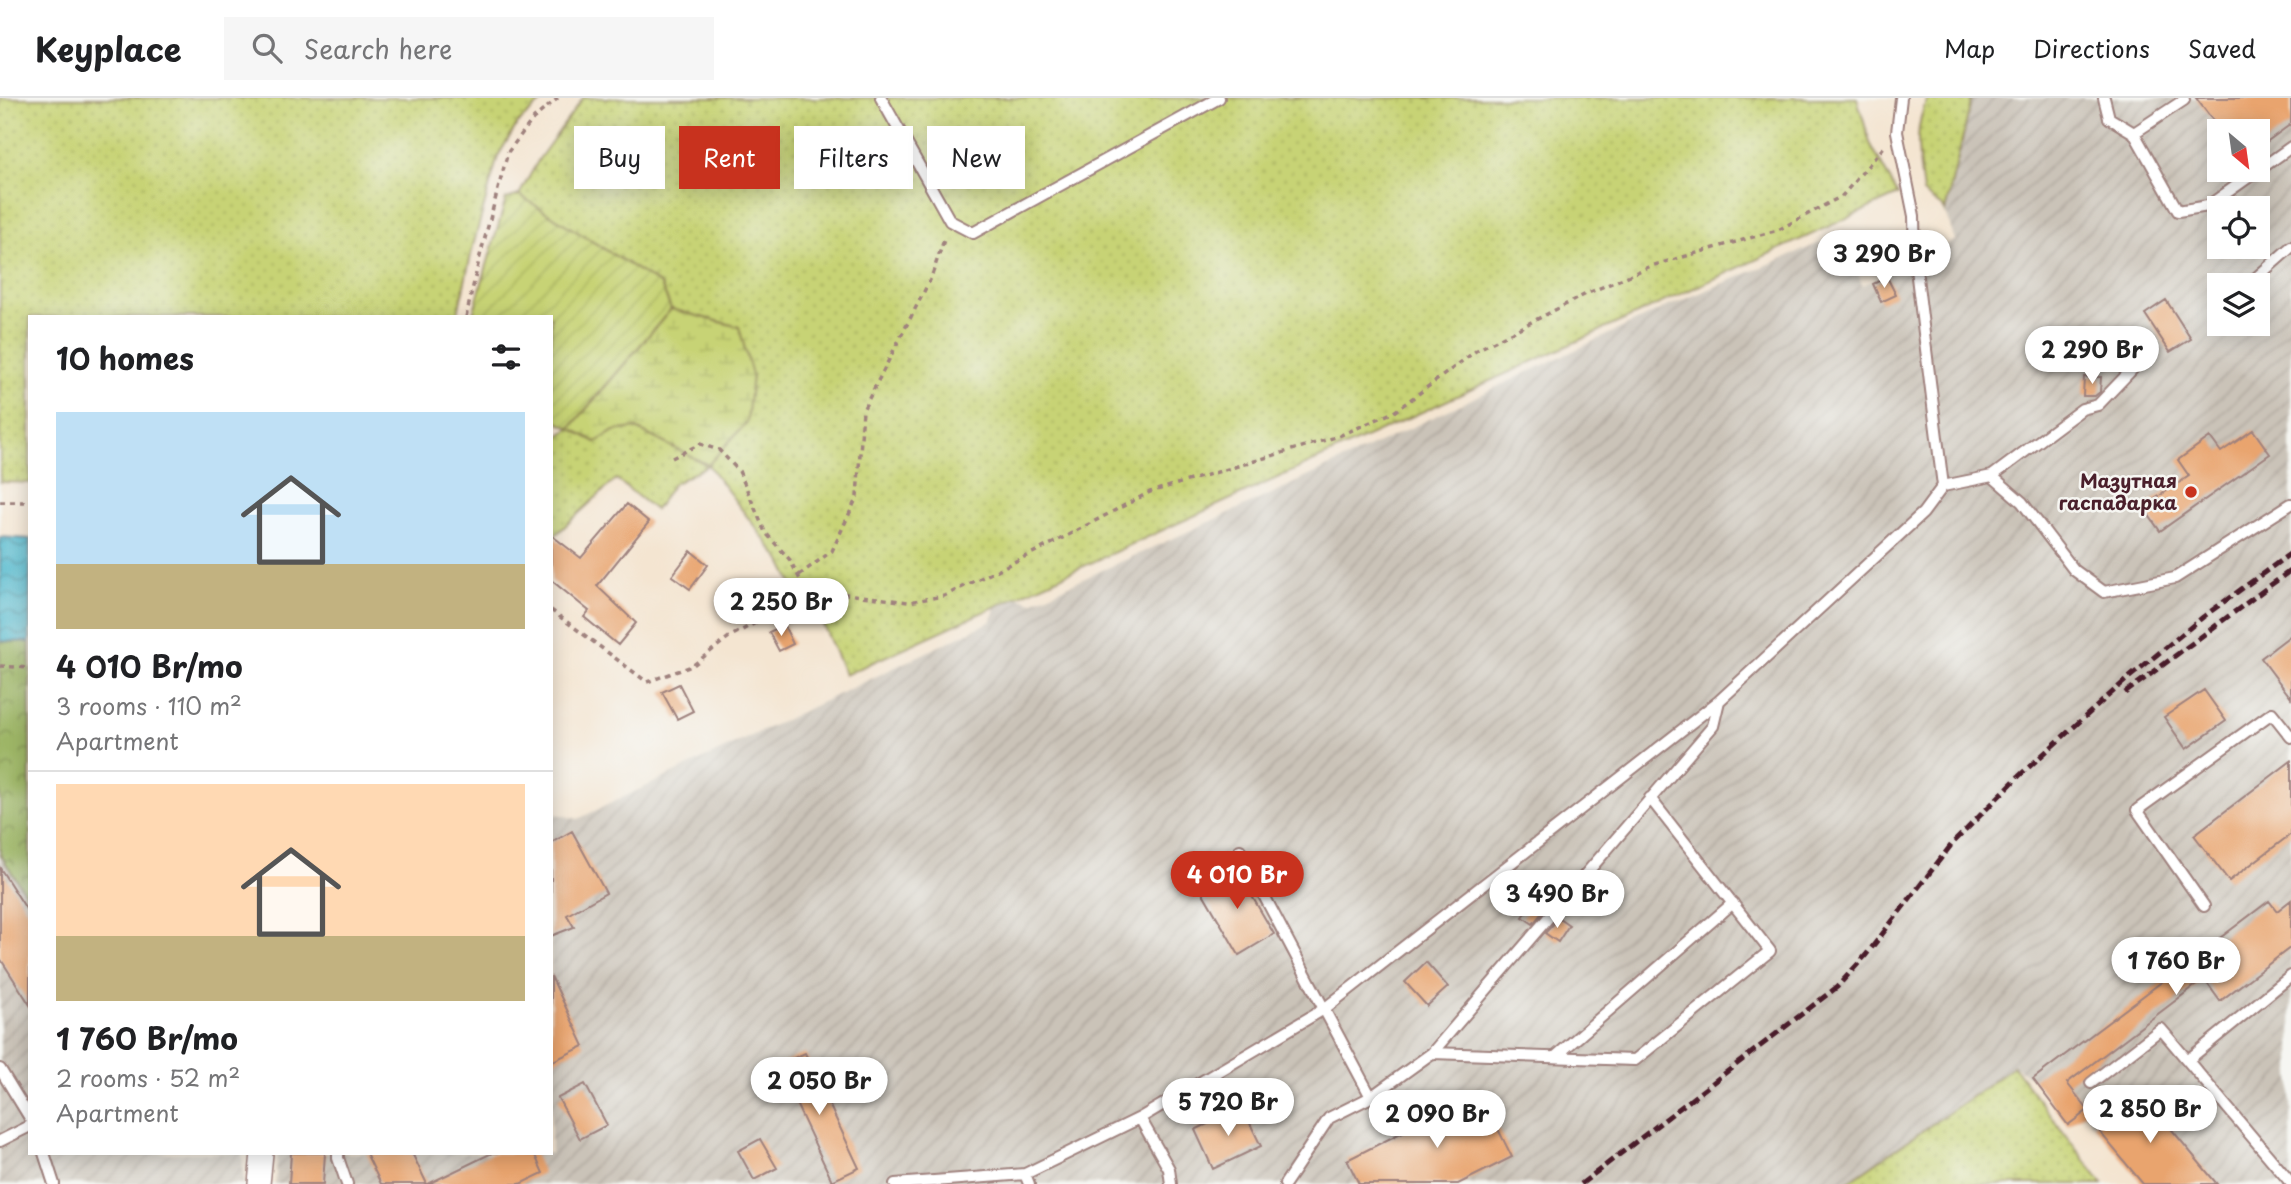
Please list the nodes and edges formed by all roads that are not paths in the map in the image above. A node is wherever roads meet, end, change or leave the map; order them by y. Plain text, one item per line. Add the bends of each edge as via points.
1 (881, 98) edge
2 (1219, 98) edge
3 (1901, 98) edge
4 (2104, 98) edge
5 (2184, 100) dead end
6 (2134, 133) junction
7 (2291, 147) edge
8 (2291, 247) edge
9 (2262, 273) edge
10 (2143, 358) dead end
11 (1992, 476) junction
12 (1943, 486) junction
13 (2291, 503) edge
14 (1719, 701) junction
15 (2291, 737) edge
16 (1650, 798) junction
17 (1240, 850) dead end
18 (1733, 903) junction
19 (2204, 906) dead end
20 (2291, 976) edge
21 (1324, 1009) junction
22 (1432, 1053) junction
23 (1555, 1057) junction
24 (2188, 1060) junction
25 (0, 1069) edge
26 (2091, 1083) dead end
27 (1371, 1097) junction
28 (28, 1115) edge
29 (1140, 1118) junction
30 (28, 1127) edge
31 (0, 1141) edge
32 (45, 1155) edge
33 (262, 1155) edge
34 (338, 1155) edge
35 (1027, 1179) edge
36 (2291, 1183) edge
37 (54, 1184) edge
38 (259, 1184) edge
39 (346, 1184) edge
40 (895, 1184) edge
41 (1171, 1184) edge
42 (1285, 1184) edge

1 - 2 lane via 950,221 973,233
3 - 12 lane via 1897,132 1914,216 1915,261
4 - 6 lane via 2109,118
5 - 6 lane
6 - 7 lane via 2178,211 2208,206
8 - 9 lane
10 - 11 lane via 2098,405 2082,409
11 - 12 lane
11 - 13 lane via 2022,502 2074,570 2104,592 2175,578
12 - 14 lane via 1923,513
14 - 16 lane via 1713,726
14 - 21 lane
15 - 19 lane via 2272,713 2137,810
16 - 18 lane
16 - 22 lane
17 - 21 lane
18 - 23 lane
18 - 23 lane via 1770,951 1635,1060
20 - 24 lane
21 - 27 lane
21 - 29 lane
22 - 23 lane
22 - 27 lane
24 - 26 lane via 2161,1029
24 - 36 lane
25 - 28 lane
27 - 42 lane via 1329,1118
29 - 35 lane
29 - 41 lane via 1170,1169
30 - 31 lane
32 - 37 lane
33 - 38 street
34 - 39 lane
35 - 40 lane

